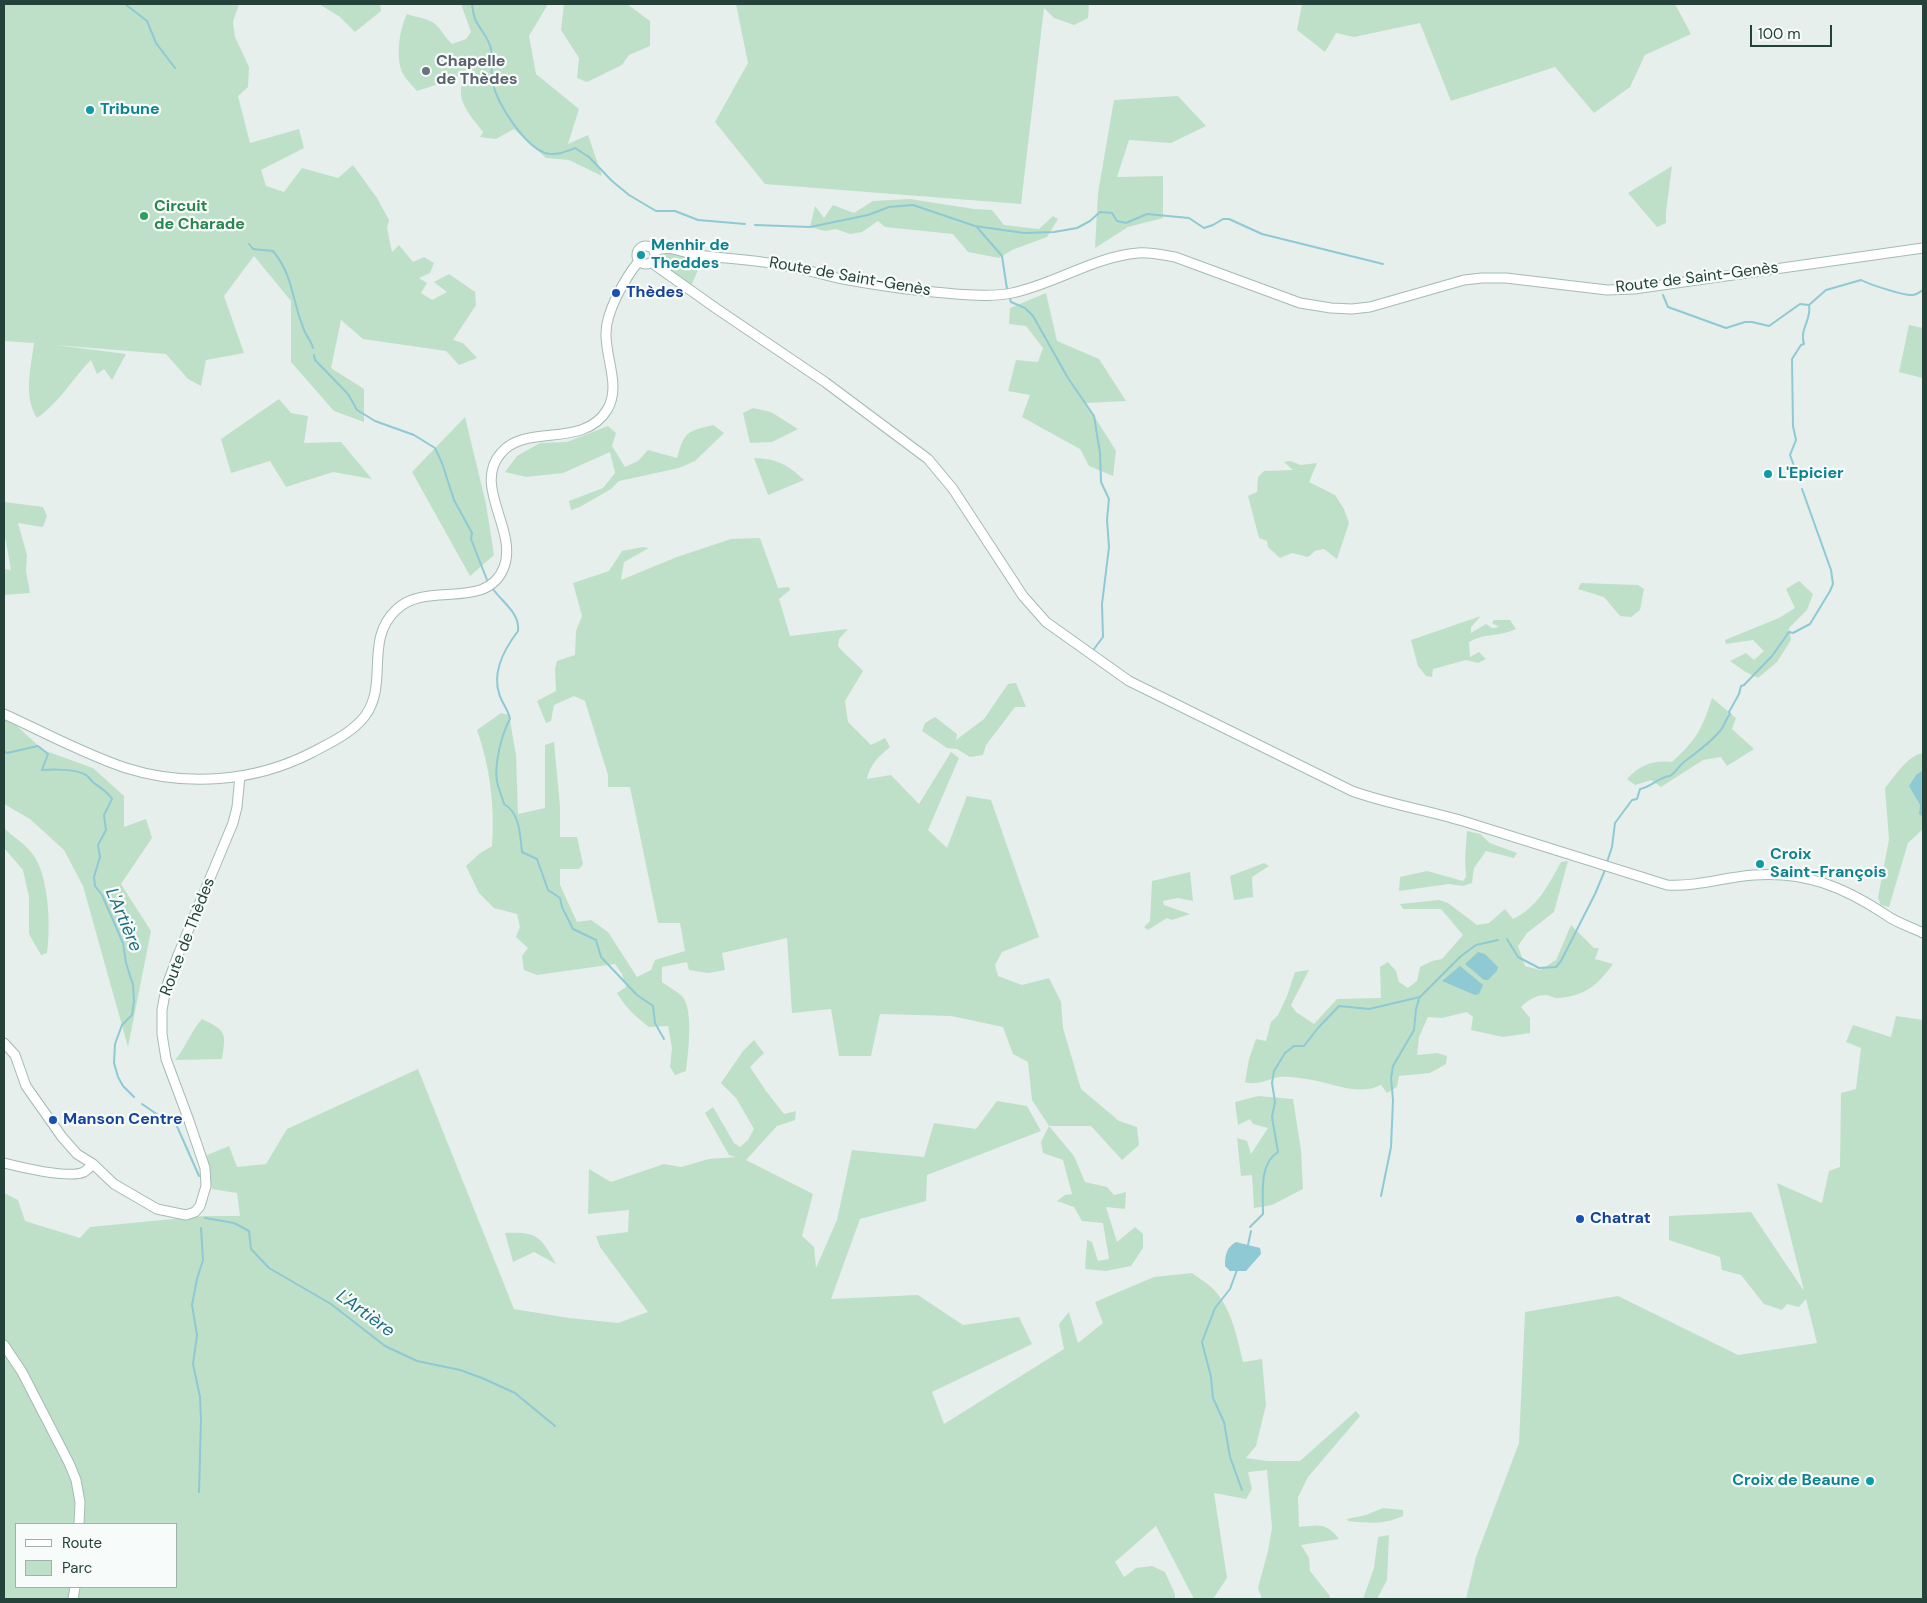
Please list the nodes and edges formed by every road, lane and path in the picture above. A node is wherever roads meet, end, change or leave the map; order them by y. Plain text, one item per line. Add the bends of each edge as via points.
1 (1923, 248) edge
2 (655, 251) junction
3 (639, 261) junction
4 (652, 263) junction
5 (4, 714) edge
6 (240, 776) junction
7 (1923, 933) edge
8 (4, 1043) edge
9 (4, 1163) edge
10 (93, 1164) junction
11 (4, 1345) edge
12 (79, 1523) edge

1 - 2 main road, Route de Saint-Genès via 1634,289 1607,290 1482,278 1352,309 1300,303 1157,253 1115,257 1030,288 992,296 841,279 791,266 698,255 667,247
2 - 3 main road via 648,246 642,247 637,254
2 - 4 main road
3 - 4 main road via 647,265
3 - 6 main road via 607,321 607,352 613,389 606,411 599,420 581,430 508,446 495,462 492,484 507,544 504,568 498,577 491,584 468,594 418,597 396,610 384,625 379,639 374,696 359,723 300,758
4 - 7 main road via 825,382 928,459 953,489 1034,611 1116,672 1151,692 1352,790 1385,802 1461,821 1668,885 1685,886 1748,876 1802,876 1840,888
5 - 6 main road via 101,758 145,773 193,779
6 - 10 main road, Route de Thèdes via 233,823 178,955 162,1010 166,1059 205,1168 206,1186 200,1206 186,1215 158,1210 114,1184
8 - 10 main road via 14,1055 26,1086 62,1137 77,1154
9 - 10 main road via 73,1174 83,1172
11 - 12 main road via 22,1372 69,1463 80,1502

